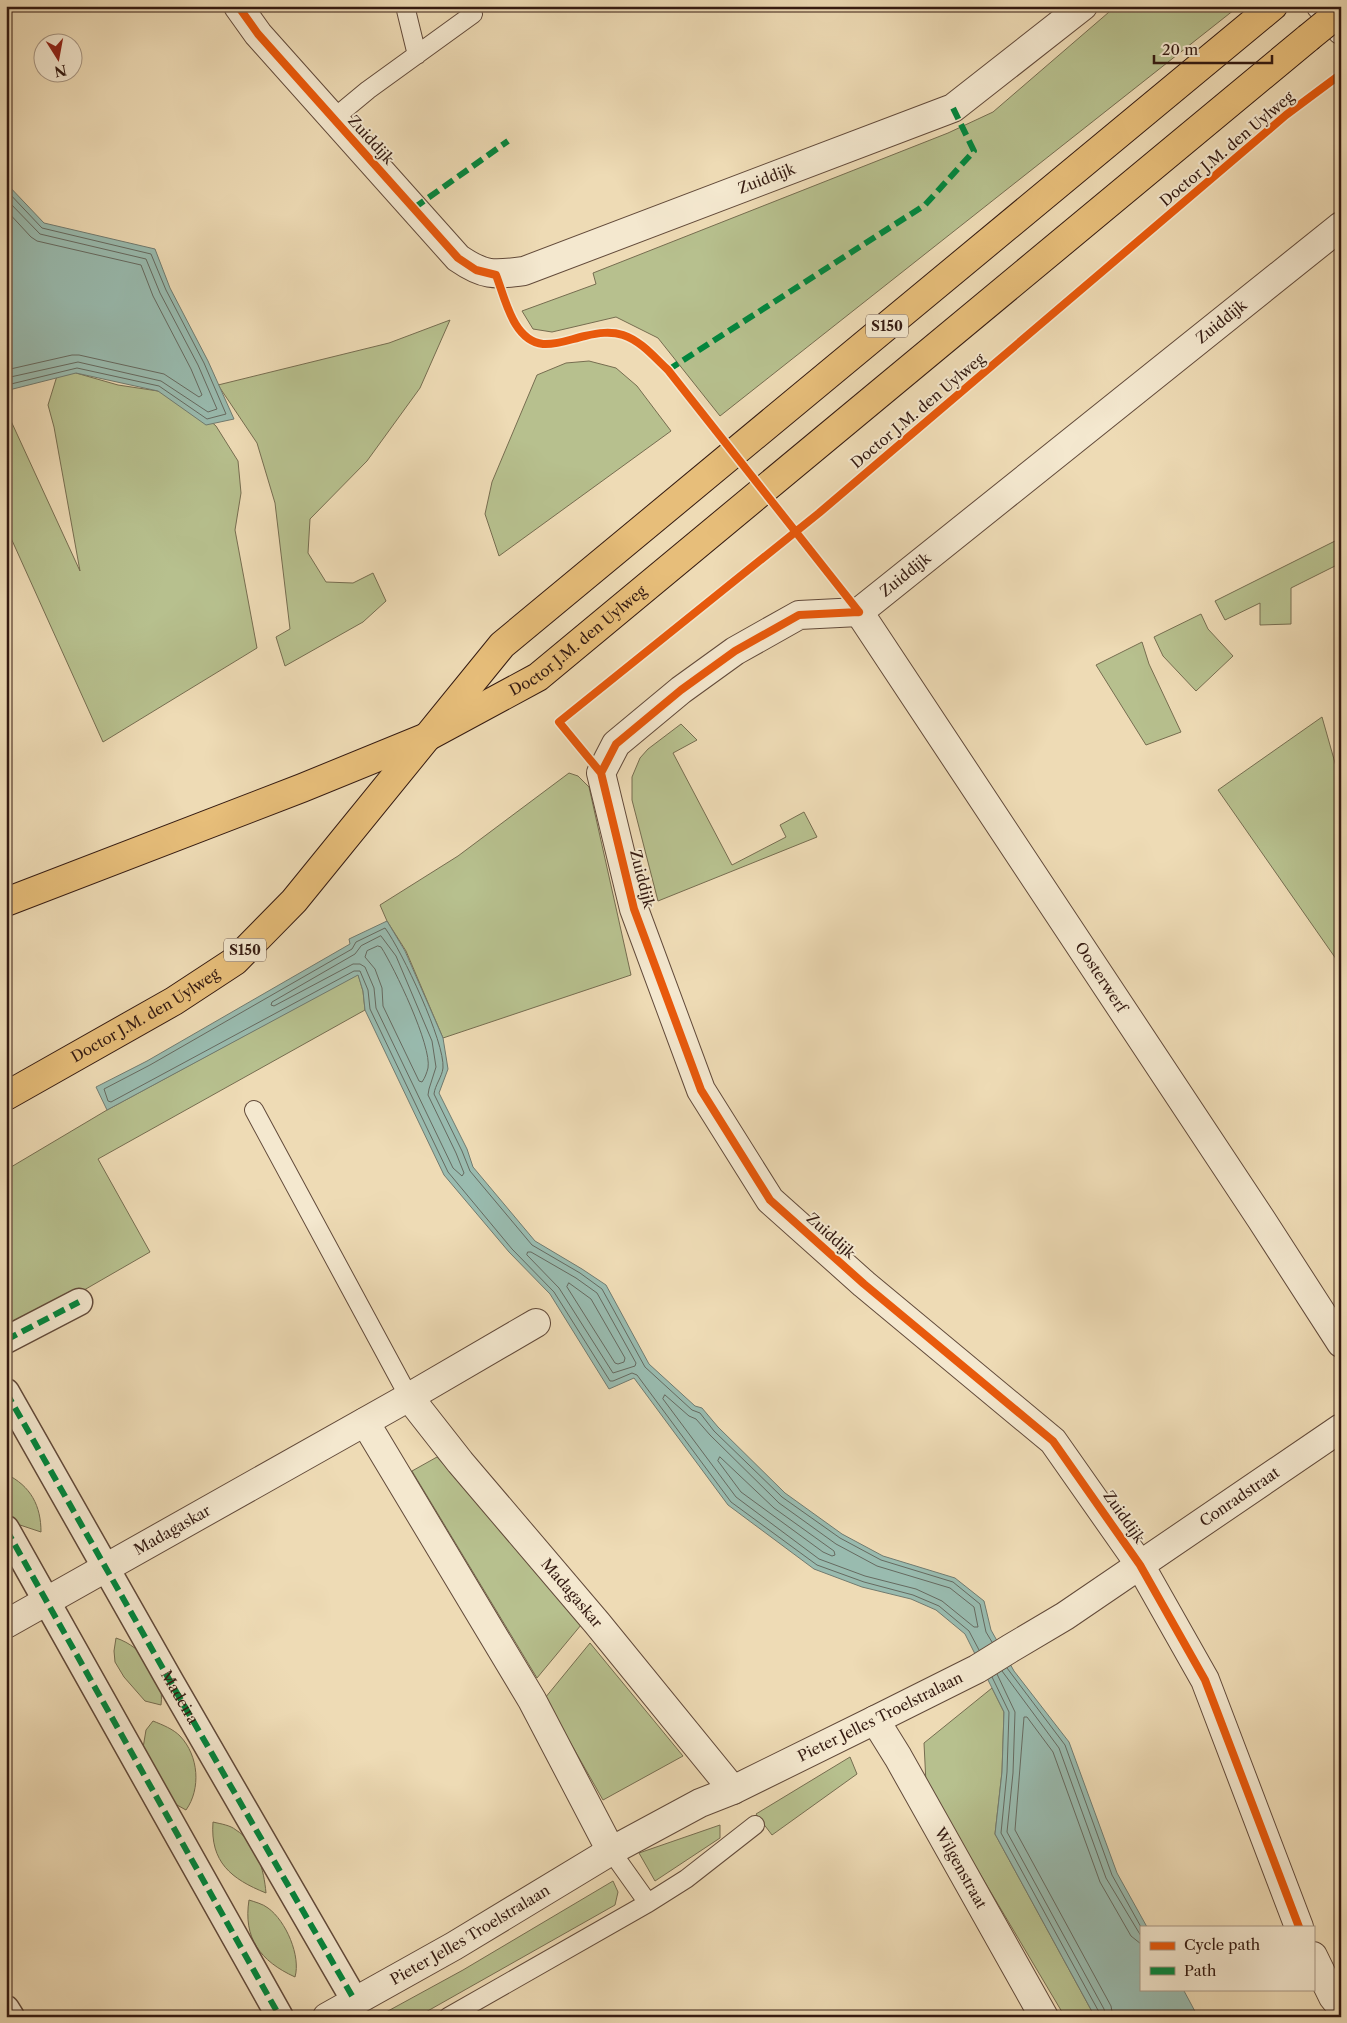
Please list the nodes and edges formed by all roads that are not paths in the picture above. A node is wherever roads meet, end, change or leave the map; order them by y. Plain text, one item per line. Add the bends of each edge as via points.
1 (238, 6) edge
2 (405, 6) edge
3 (1082, 6) edge
4 (1273, 6) edge
5 (1321, 6) edge
6 (1341, 11) edge
7 (473, 14) dead end
8 (1341, 30) edge
9 (417, 54) junction
10 (333, 119) junction
11 (1341, 226) edge
12 (859, 612) junction
13 (427, 737) junction
14 (6, 902) edge
15 (6, 1096) edge
16 (254, 1110) dead end
17 (79, 1302) dead end
18 (536, 1323) dead end
19 (6, 1340) edge
20 (1341, 1343) edge
21 (6, 1392) edge
22 (409, 1398) junction
23 (365, 1422) junction
24 (1340, 1430) edge
25 (6, 1529) edge
26 (1140, 1565) junction
27 (106, 1568) junction
28 (47, 1601) junction
29 (6, 1624) edge
30 (875, 1720) junction
31 (733, 1790) junction
32 (755, 1825) dead end
33 (611, 1851) junction
34 (648, 1904) junction
35 (1299, 1926) edge
36 (1314, 1958) edge
37 (355, 2001) junction
38 (1341, 2007) edge
39 (6, 2009) edge
40 (11, 2017) edge
41 (280, 2017) edge
42 (327, 2017) edge
43 (448, 2017) edge
44 (1044, 2017) edge

1 - 10 street, Zuiddijk via 258,34
2 - 9 lane
3 - 10 street, Zuiddijk via 953,108 524,271 496,275 476,270 458,258
4 - 13 main road, Doctor J.M. den Uylweg / S150 via 502,645
5 - 8 street
6 - 13 main road, Doctor J.M. den Uylweg / S150, bridge via 538,677
7 - 9 lane
9 - 10 lane
11 - 12 street, Zuiddijk
12 - 20 street, Oosterwerf
12 - 26 street, Zuiddijk via 799,615 735,651 616,744 601,772 634,909 701,1090 770,1200 864,1284 1054,1441
13 - 14 main road, Doctor J.M. den Uylweg / S150
13 - 15 main road, Doctor J.M. den Uylweg / S150 via 294,901 234,961 174,1001
16 - 22 lane
17 - 19 street
18 - 22 street, Madagaskar
21 - 27 street, Madeira
22 - 23 street, Madagaskar
22 - 31 street, Madagaskar
23 - 27 street, Madagaskar
23 - 33 street via 532,1700
24 - 26 street, Conradstraat
25 - 28 street
26 - 30 street, Pieter Jelles Troelstralaan via 1011,1648
26 - 35 street, Zuiddijk via 1204,1680
27 - 28 street, Madagaskar
27 - 37 street, Madeira
28 - 29 street, Madagaskar
28 - 41 street
30 - 31 street, Pieter Jelles Troelstralaan
30 - 44 street, Wilgenstraat
31 - 33 street, Pieter Jelles Troelstralaan via 700,1803
32 - 34 lane
33 - 34 lane
33 - 37 street, Pieter Jelles Troelstralaan via 454,1946
34 - 43 lane
36 - 38 street
37 - 42 street, Pieter Jelles Troelstralaan
39 - 40 street

